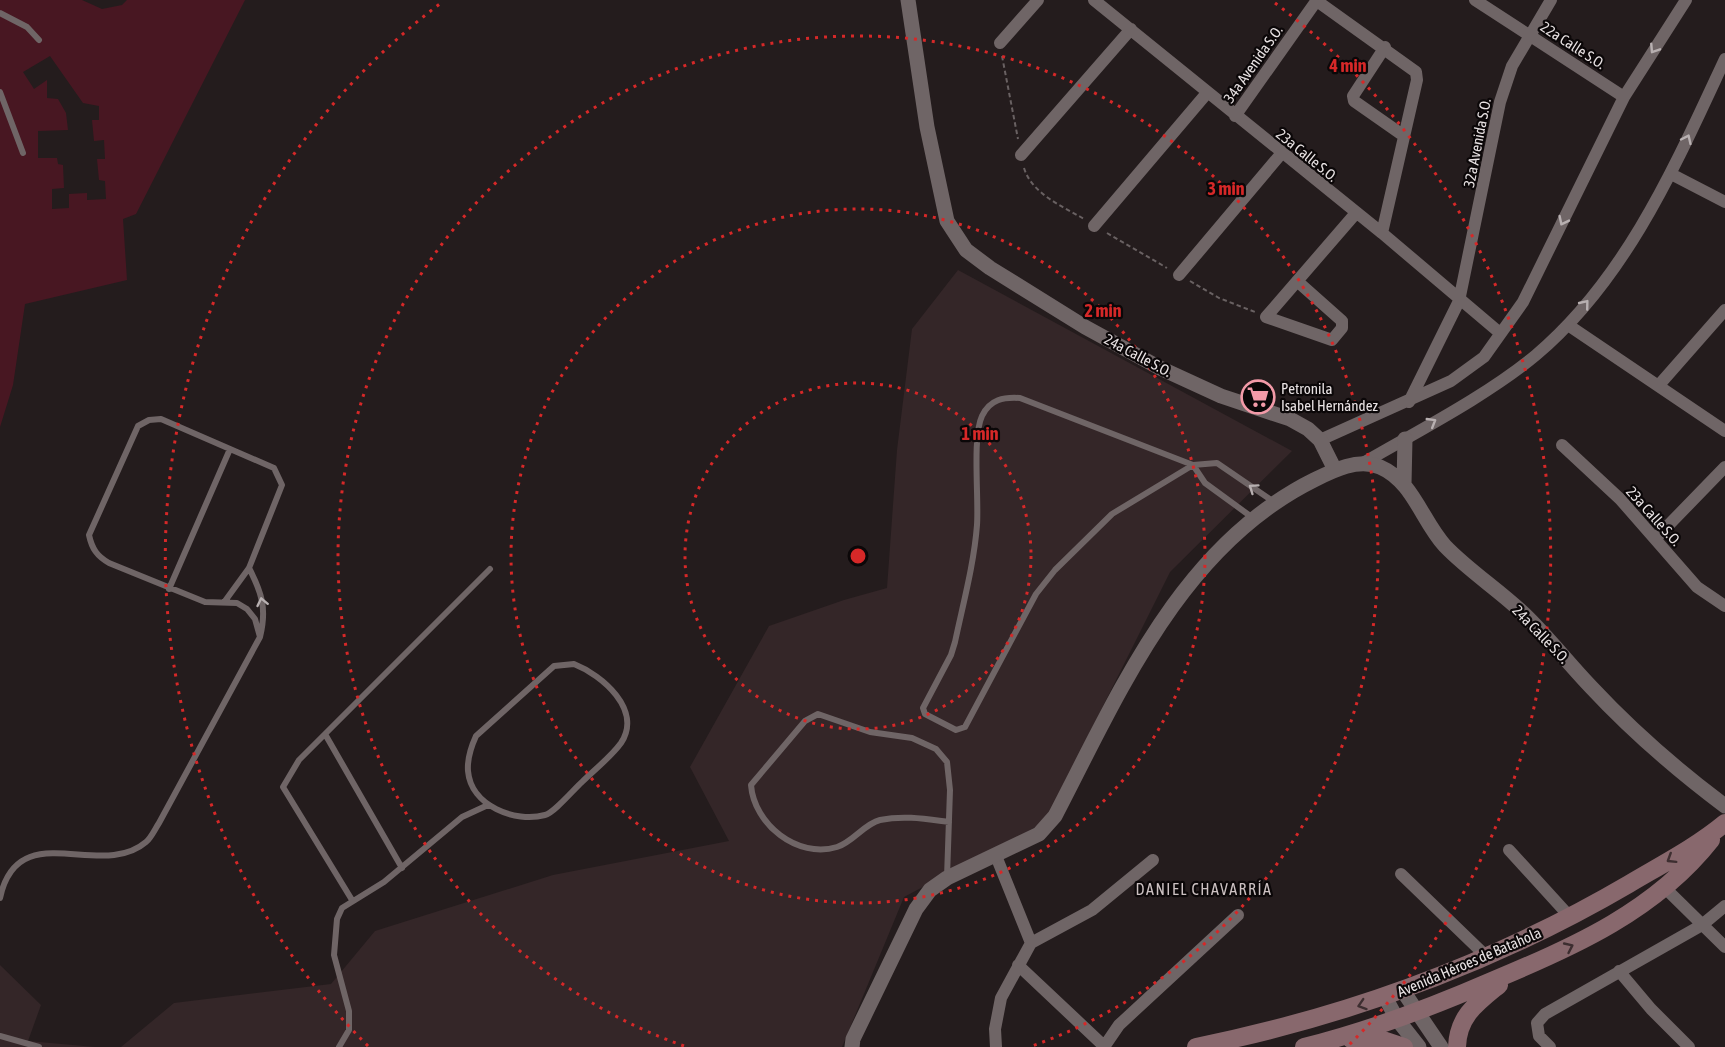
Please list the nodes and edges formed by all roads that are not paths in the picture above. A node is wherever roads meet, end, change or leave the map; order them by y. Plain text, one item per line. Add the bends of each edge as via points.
1 (908, 0) edge
2 (1038, 0) edge
3 (1094, 0) edge
4 (1317, 0) edge
5 (1475, 0) edge
6 (1551, 0) edge
7 (1686, 0) edge
8 (0, 13) edge
9 (1131, 29) junction
10 (1529, 35) junction
11 (39, 40) dead end
12 (1000, 43) dead end
13 (1385, 47) junction
14 (1725, 59) edge
15 (0, 92) edge
16 (1207, 93) junction
17 (1623, 97) junction
18 (1235, 116) junction
19 (1404, 136) junction
20 (23, 153) dead end
21 (1281, 154) junction
22 (1021, 155) dead end
23 (1671, 174) junction
24 (1725, 202) edge
25 (1356, 213) junction
26 (1094, 226) dead end
27 (1382, 233) junction
28 (1179, 275) dead end
29 (1297, 281) junction
30 (1459, 301) junction
31 (1725, 310) edge
32 (1568, 325) junction
33 (1500, 333) junction
34 (1659, 385) junction
35 (1409, 402) junction
36 (1725, 431) edge
37 (1405, 439) junction
38 (1320, 440) junction
39 (1562, 445) dead end
40 (230, 449) junction
41 (1363, 463) junction
42 (1193, 465) junction
43 (1725, 467) edge
44 (1335, 470) junction
45 (1404, 484) junction
46 (1274, 503) junction
47 (1253, 518) junction
48 (1655, 539) junction
49 (249, 567) junction
50 (490, 569) dead end
51 (169, 589) junction
52 (225, 601) junction
53 (1725, 606) edge
54 (260, 637) junction
55 (325, 734) junction
56 (488, 805) junction
57 (1725, 806) edge
58 (949, 822) junction
59 (1723, 825) edge
60 (1509, 850) dead end
61 (996, 856) junction
62 (1153, 860) dead end
63 (402, 868) junction
64 (1401, 874) dead end
65 (947, 878) junction
66 (1665, 888) junction
67 (0, 898) edge
68 (352, 900) junction
69 (1725, 906) edge
70 (1238, 915) dead end
71 (1571, 918) junction
72 (1702, 925) junction
73 (1031, 943) junction
74 (1725, 947) edge
75 (1487, 957) junction
76 (1018, 965) junction
77 (1516, 971) junction
78 (1619, 971) junction
79 (1403, 991) junction
80 (1385, 997) junction
81 (1416, 1012) junction
82 (1397, 1019) junction
83 (0, 1036) edge
84 (1337, 1038) junction
85 (1104, 1046) edge
86 (39, 1047) edge
87 (339, 1047) edge
88 (852, 1047) edge
89 (996, 1047) edge
90 (1196, 1047) edge
91 (1304, 1047) edge
92 (1404, 1047) edge
93 (1419, 1047) edge
94 (1440, 1047) edge
95 (1457, 1047) edge
96 (1550, 1047) edge
97 (1689, 1047) edge

1 - 38 street, 24a Calle S.O. via 927,127 947,221 966,250 1085,327 1160,368 1221,396 1290,419
2 - 12 street
3 - 9 street, 23a Calle S.O.
4 - 13 street
4 - 18 street, 34a Avenida S.O.
5 - 10 street, 22a Calle S.O.
6 - 10 street, 32a Avenida S.O.
7 -> 17 street
8 - 11 lane via 27,27
9 - 16 street, 23a Calle S.O.
9 - 22 street
10 - 17 street, 22a Calle S.O.
10 - 30 street, 32a Avenida S.O. via 1512,66 1500,102
13 - 19 street via 1416,72
13 - 19 street via 1353,96 1354,101
23 -> 14 street
15 - 20 lane
16 - 18 street, 23a Calle S.O.
16 - 26 street
17 -> 33 street via 1523,302
18 - 21 street, 23a Calle S.O.
19 - 27 street
21 - 25 street, 23a Calle S.O.
21 - 28 street
23 - 24 street
32 -> 23 street via 1640,228
25 - 27 street, 23a Calle S.O.
25 - 29 street
27 - 30 street, 23a Calle S.O.
29 - 29 street via 1266,317 1332,340 1342,328 1342,321
30 - 33 street, 23a Calle S.O.
30 - 35 street, 32a Avenida S.O.
31 - 34 street
32 - 34 street
37 -> 32 street via 1508,376
33 - 35 street via 1484,357 1451,381
34 - 36 street
35 - 38 street
37 - 41 street
37 - 45 street
38 - 44 street
39 - 48 street, 23a Calle S.O. via 1620,499
40 - 49 lane via 274,468 282,485
40 - 51 lane
40 - 51 lane via 161,419 138,426 89,535 99,557
41 - 44 street
41 - 45 street, 24a Calle S.O. via 1378,466
42 - 42 lane via 1020,398 1005,397 987,408 978,427 977,527 960,618 951,655 923,708 925,714 956,730 965,727 1012,634 1055,570 1112,514
46 -> 42 lane via 1217,463
42 - 47 lane via 1205,483
43 - 48 street
44 - 46 street
45 - 57 street, 24a Calle S.O. via 1446,546 1524,614 1644,740
46 - 47 street
47 - 61 street via 1194,578 1162,620 1134,665 1055,816 1039,834
48 - 53 street, 23a Calle S.O. via 1697,587
49 - 52 lane
54 -> 49 lane via 266,617 259,587
50 - 55 lane
51 - 52 lane via 205,602
52 - 54 lane via 247,609 255,619
54 - 67 lane via 146,842 114,856 45,852 14,867
55 - 63 lane
55 - 68 lane via 290,771 283,788
56 - 56 lane via 475,790 468,772 476,736 554,666 574,664 607,684 620,702 628,724 621,743 548,815 519,818
56 - 63 lane via 462,817
58 - 58 lane via 947,762 936,749 912,738 870,732 818,714 805,721 751,785 752,799 774,833 818,849 838,847 877,821 904,816
58 - 65 lane
59 - 66 main road, Avenida Héroes de Batahola
59 -> 71 main road, Avenida Héroes de Batahola
60 - 71 street
61 - 65 street
61 - 73 street
62 - 73 street via 1092,910
63 - 68 lane
64 - 75 street
65 - 88 street via 930,890 916,909
66 - 72 street
77 -> 66 main road, Avenida Héroes de Batahola via 1584,940
68 - 87 lane via 337,920 334,955 349,1011 349,1030
69 - 72 street
70 - 85 street via 1144,1000
71 - 75 main road, Avenida Héroes de Batahola
72 - 74 street
72 - 78 street
73 - 76 street
75 - 79 main road, Avenida Héroes de Batahola
76 - 85 street
76 - 89 street via 1001,998
77 - 81 main road, Avenida Héroes de Batahola
77 - 95 main road via 1464,1017
78 - 96 street via 1545,1014 1537,1023 1539,1036
78 - 97 street
79 - 80 main road, Avenida Héroes de Batahola
79 - 81 street
80 - 82 street
80 -> 90 main road, Avenida Héroes de Batahola via 1306,1023
81 - 82 main road, Avenida Héroes de Batahola
81 - 94 street
82 - 84 main road, Avenida Héroes de Batahola
82 - 93 street
83 - 86 lane
84 - 91 main road, Avenida Héroes de Batahola
84 - 92 main road via 1383,1040

